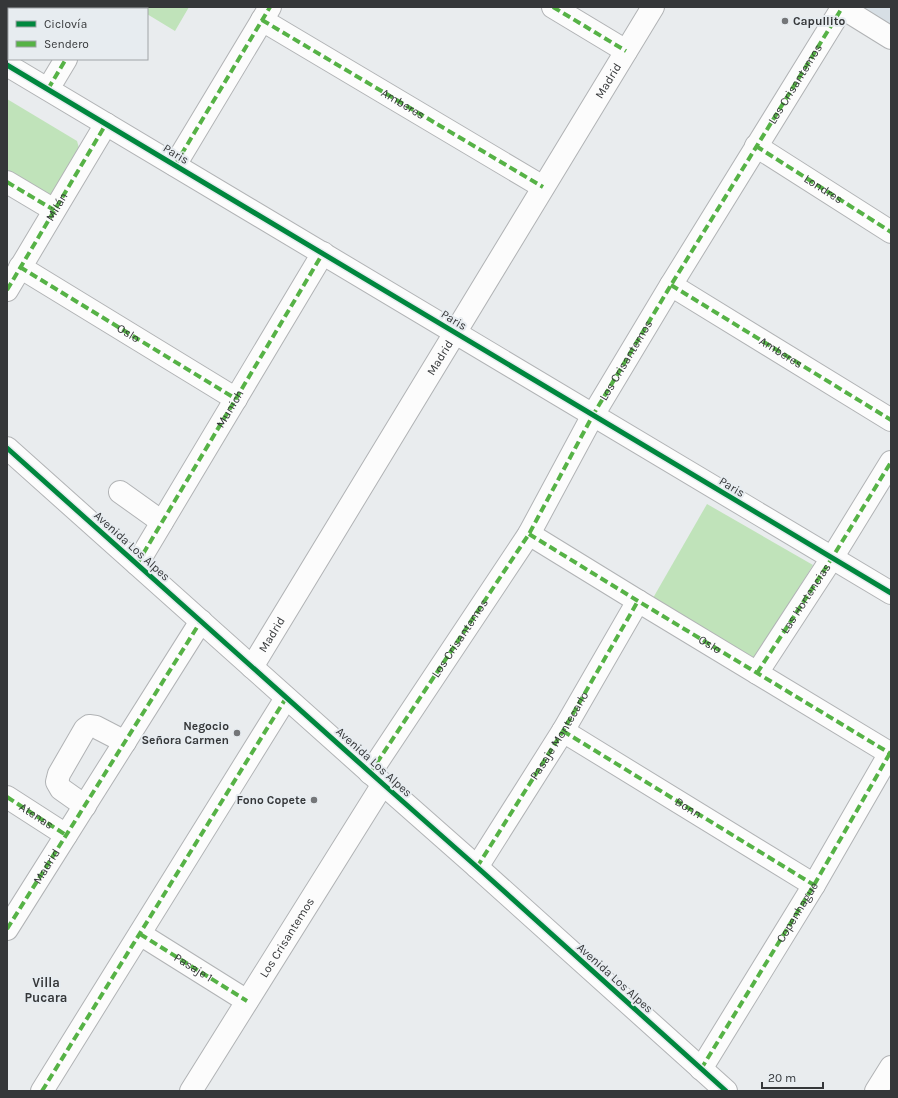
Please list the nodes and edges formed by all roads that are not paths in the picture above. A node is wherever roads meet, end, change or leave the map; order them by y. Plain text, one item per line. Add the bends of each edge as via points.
1 (553, 7) edge
2 (653, 7) edge
3 (841, 7) edge
4 (266, 14) edge
5 (891, 38) edge
6 (626, 52) junction
7 (65, 60) edge
8 (7, 65) edge
9 (48, 89) junction
10 (106, 124) junction
11 (756, 146) junction
12 (175, 165) junction
13 (7, 182) edge
14 (544, 187) junction
15 (54, 210) junction
16 (891, 232) edge
17 (323, 253) junction
18 (20, 267) junction
19 (671, 285) junction
20 (7, 290) edge
21 (456, 332) junction
22 (236, 399) junction
23 (593, 415) junction
24 (891, 420) edge
25 (7, 448) edge
26 (891, 462) edge
27 (120, 492) dead end
28 (162, 522) junction
29 (529, 534) junction
30 (832, 558) junction
31 (137, 564) junction
32 (891, 593) edge
33 (638, 602) junction
34 (201, 621) junction
35 (252, 667) junction
36 (757, 673) junction
37 (286, 698) junction
38 (563, 731) junction
39 (125, 742) junction
40 (890, 753) edge
41 (377, 778) junction
42 (7, 797) edge
43 (85, 806) junction
44 (66, 835) junction
45 (477, 867) junction
46 (814, 885) junction
47 (7, 929) edge
48 (140, 934) junction
49 (247, 1001) junction
50 (891, 1067) edge
51 (701, 1069) junction
52 (42, 1091) edge
53 (191, 1091) edge
54 (726, 1091) edge
55 (876, 1091) edge

1 - 6 street
2 - 6 street, Madrid
3 - 5 street
3 - 11 street, Los Crisantemos
4 - 12 street
4 - 14 street, Amberes
6 - 14 street, Madrid
7 - 9 street
8 - 9 street, Paris
9 - 10 street, Paris
10 - 12 street, Paris
10 - 15 street, Milán
11 - 16 street, Londres
11 - 19 street, Los Crisantemos
12 - 17 street, Paris
13 - 15 street
14 - 21 street, Madrid
15 - 18 street, Milán
17 - 21 street, Paris
17 - 22 street, Munich
18 - 20 street, Milán
18 - 22 street, Oslo
19 - 23 street, Los Crisantemos
19 - 24 street, Amberes
21 - 23 street, Paris
21 - 35 street, Madrid
22 - 28 street, Munich
23 - 29 street, Los Crisantemos
23 - 30 street, Paris
25 - 31 street, Avenida Los Alpes
26 - 30 street, Las Hortencias
27 - 28 street
28 - 31 street, Munich
29 - 33 street, Oslo
29 - 41 street, Los Crisantemos
30 - 32 street, Paris
30 - 36 street, Las Hortencias
31 - 34 street, Avenida Los Alpes
33 - 36 street, Oslo
33 - 38 street, Pasaje Montecarlo
34 - 35 street, Avenida Los Alpes
34 - 39 street, Madrid
35 - 37 street, Avenida Los Alpes
36 - 40 street, Oslo
37 - 41 street, Avenida Los Alpes
37 - 48 street
38 - 45 street, Pasaje Montecarlo
38 - 46 street, Bonn
39 - 43 street, Madrid
39 - 43 street via 96,727 89,726 85,729 58,774 57,782 62,789
40 - 46 street, Copenhague
41 - 45 street, Avenida Los Alpes
41 - 49 street, Los Crisantemos
42 - 44 street, Atenas
43 - 44 street, Madrid
44 - 47 street, Madrid
45 - 51 street, Avenida Los Alpes
46 - 51 street, Copenhague
48 - 49 street, Pasaje 1
48 - 52 street
49 - 53 street, Los Crisantemos
50 - 55 street
51 - 54 street, Avenida Los Alpes

